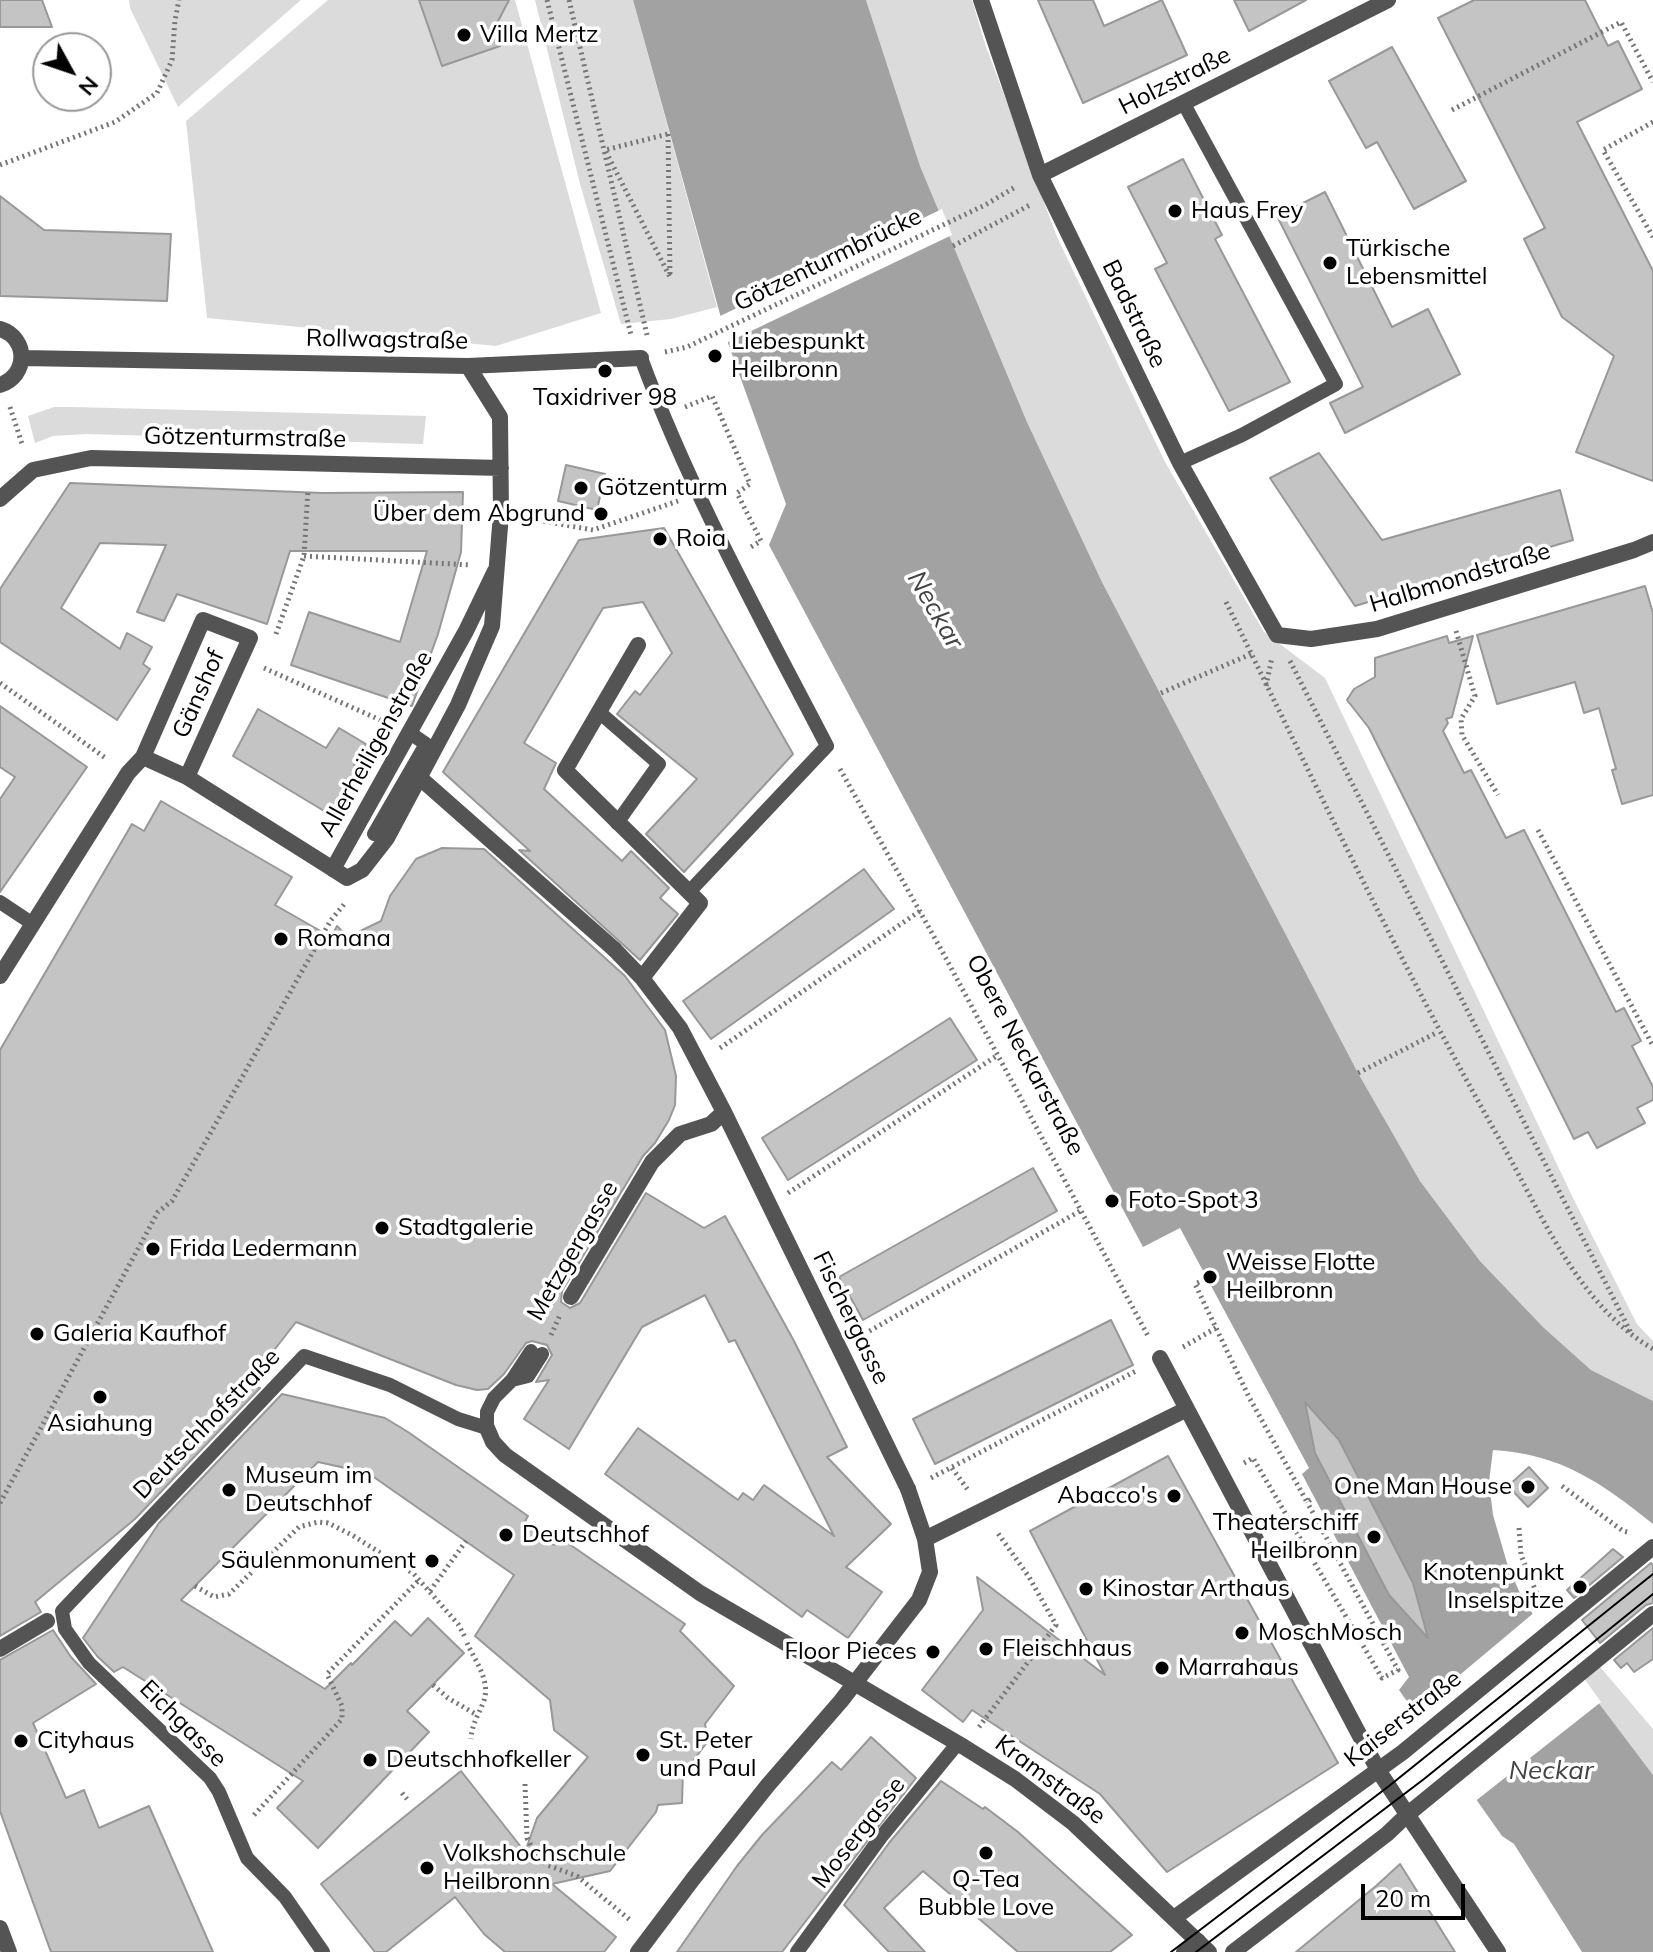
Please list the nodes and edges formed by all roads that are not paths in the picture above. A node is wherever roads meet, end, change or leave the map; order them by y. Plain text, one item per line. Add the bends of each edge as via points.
1 (981, 0) edge
2 (1388, 0) edge
3 (1184, 104) junction
4 (1040, 175) junction
5 (0, 329) edge
6 (22, 358) junction
7 (641, 358) joint
8 (468, 366) junction
9 (3, 385) edge
10 (1180, 463) junction
11 (501, 468) junction
12 (0, 499) edge
13 (1653, 542) edge
14 (496, 569) junction
15 (1277, 635) joint
16 (638, 645) dead end
17 (599, 712) junction
18 (410, 733) junction
19 (143, 757) junction
20 (187, 777) junction
21 (420, 778) junction
22 (617, 823) junction
23 (374, 834) dead end
24 (333, 869) junction
25 (689, 892) junction
26 (0, 902) edge
27 (33, 924) junction
28 (0, 976) edge
29 (642, 978) junction
30 (724, 1112) junction
31 (571, 1297) road end
32 (536, 1352) road end
33 (1160, 1358) road end
34 (1187, 1409) junction
35 (487, 1428) junction
36 (925, 1539) junction
37 (1653, 1547) edge
38 (62, 1611) joint
39 (1653, 1614) edge
40 (47, 1621) dead end
41 (0, 1649) edge
42 (854, 1683) junction
43 (961, 1745) junction
44 (1378, 1770) junction
45 (1408, 1814) junction
46 (1174, 1918) junction
47 (0, 1928) edge
48 (1203, 1946) edge
49 (9, 1952) edge
50 (323, 1952) edge
51 (638, 1952) edge
52 (797, 1952) edge
53 (1184, 1952) edge
54 (1233, 1952) edge
55 (1498, 1952) edge

1 - 4 street, Badstraße
2 - 3 street, Holzstraße
3 - 4 street, Holzstraße
3 - 10 lane via 1336,384
4 - 10 street, Badstraße
5 - 6 street via 15,337
6 - 8 street, Rollwagstraße
6 - 9 street via 18,374
7 - 8 street, Rollwagstraße
7 - 25 lane via 662,416 827,746
8 - 11 street, Allerheiligenstraße via 500,417
10 - 15 street, Badstraße
11 - 12 street, Götzenturmstraße via 91,458 33,470
11 - 14 street, Allerheiligenstraße
13 - 15 street, Halbmondstraße via 1354,634 1311,639
14 - 18 street, Allerheiligenstraße
14 - 21 street, Allerheiligenstraße via 492,626
16 - 17 street
17 - 22 street via 565,770
17 - 22 lane via 659,764
18 - 23 lane via 426,744
18 - 24 street, Allerheiligenstraße
19 - 20 street
19 - 20 street, Gänshof via 203,620 250,638
19 - 27 street
20 - 24 street
21 - 24 street, Allerheiligenstraße via 387,838 362,870 347,878
21 - 29 street, Fischergasse
22 - 25 street
25 - 29 street via 700,903
26 - 27 lane
27 - 28 street
29 - 30 street, Fischergasse via 680,1028
30 - 31 street, Metzgergasse via 711,1124 680,1134 652,1162
30 - 36 street, Fischergasse via 908,1489
32 - 35 lane, Metzgergasse via 525,1379 512,1380 490,1404
33 - 34 street
34 - 36 street
34 - 44 street
35 - 38 lane, Deutschhofstraße via 390,1385 304,1356
35 - 42 street via 505,1455 700,1593
36 - 42 street, Fischergasse via 930,1572 919,1600
37 - 44 street, Kaiserstraße
38 - 50 lane, Eichgasse via 65,1629 89,1663 210,1778 252,1866 285,1897
39 - 45 street
40 - 41 street
42 - 43 street, Kramstraße
42 - 51 street, Fischergasse
43 - 46 street, Kramstraße via 1058,1810
43 - 52 lane, Mosergasse via 881,1837
44 - 45 street
44 - 46 street, Kaiserstraße
45 - 54 street
45 - 55 street
46 - 48 street, Kramstraße
47 - 49 street
48 - 53 street

